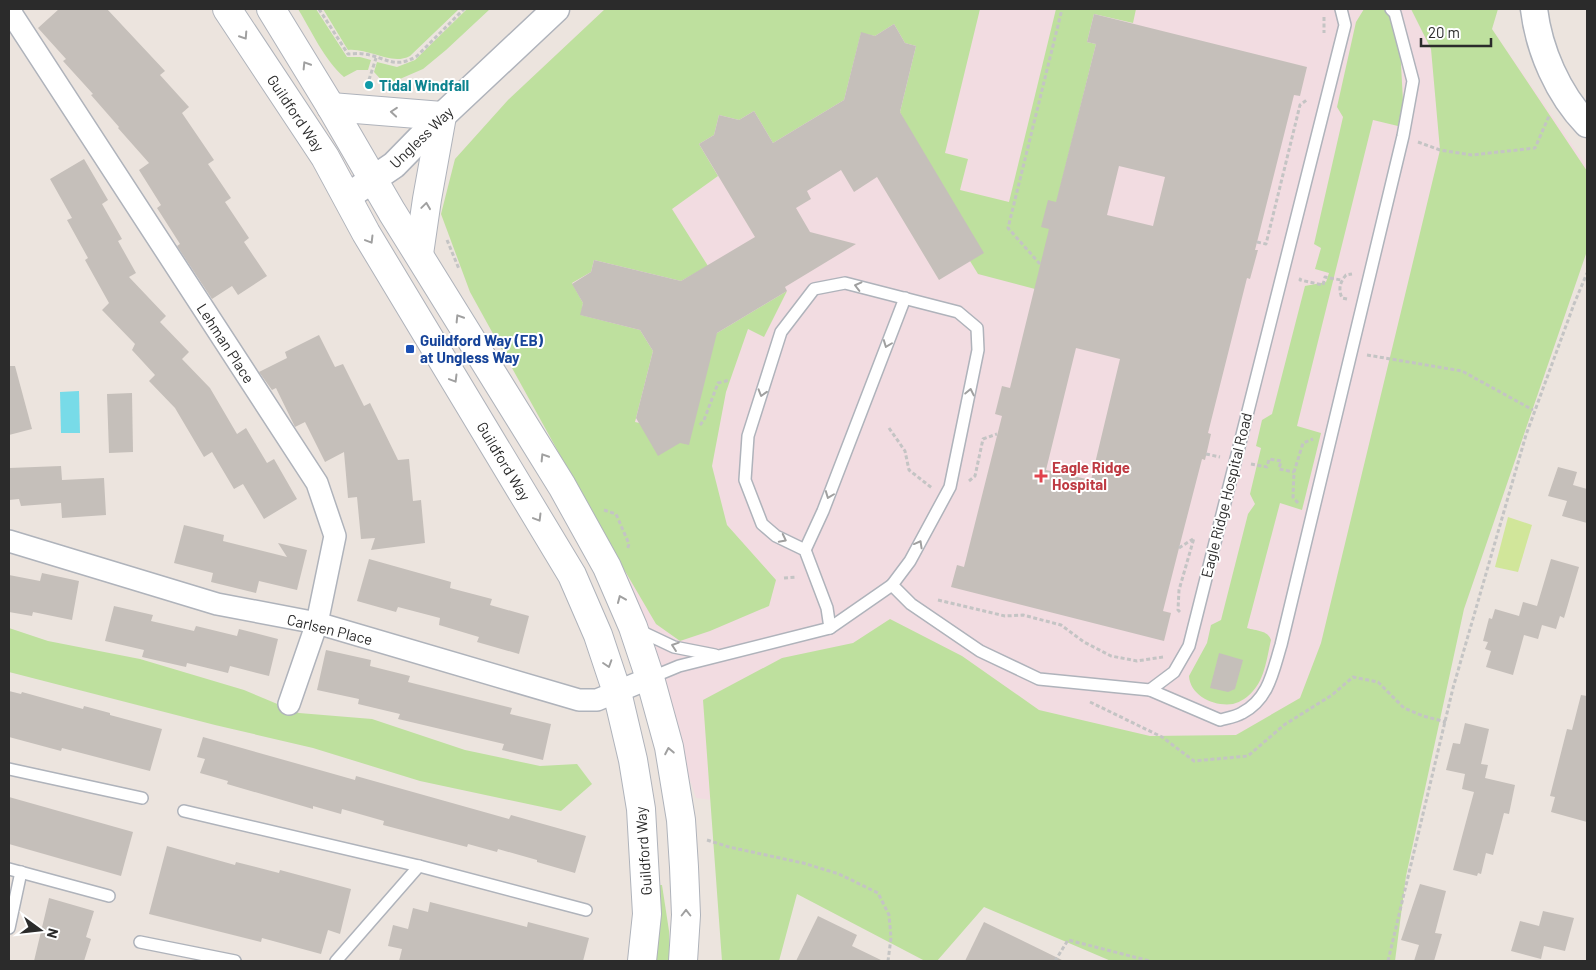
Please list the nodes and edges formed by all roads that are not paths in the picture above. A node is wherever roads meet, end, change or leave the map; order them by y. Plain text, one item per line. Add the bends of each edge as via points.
1 (10, 9) edge
2 (227, 9) edge
3 (270, 9) edge
4 (556, 9) edge
5 (1340, 9) edge
6 (1391, 9) edge
7 (1534, 9) edge
8 (331, 107) junction
9 (442, 116) junction
10 (1587, 124) edge
11 (373, 179) junction
12 (347, 197) junction
13 (420, 254) junction
14 (905, 298) junction
15 (9, 541) edge
16 (805, 550) junction
17 (892, 585) junction
18 (317, 623) junction
19 (633, 627) junction
20 (830, 628) junction
21 (719, 656) junction
22 (650, 678) junction
23 (1150, 690) junction
24 (617, 692) junction
25 (289, 704) dead end
26 (9, 769) edge
27 (142, 798) dead end
28 (184, 810) dead end
29 (419, 866) junction
30 (9, 869) edge
31 (21, 872) junction
32 (109, 896) dead end
33 (586, 910) dead end
34 (9, 928) edge
35 (140, 942) dead end
36 (235, 961) edge
37 (336, 961) edge
38 (642, 961) edge
39 (683, 961) edge

1 - 18 street, Lehman Place via 317,483 335,536
2 -> 12 main road, Guildford Way via 325,157
8 -> 3 main road, Guildford Way
4 - 9 street, Ungless Way
5 - 23 lane, Eagle Ridge Hospital Road via 1345,25 1189,646 1174,672
6 - 23 lane via 1395,13 1413,81 1352,352 1270,684 1260,701 1241,714 1220,720
7 - 10 street via 1544,52 1561,90
9 -> 8 main road
8 - 11 main road, Guildford Way
9 - 11 street, Ungless Way via 394,165
13 -> 9 main road
11 - 12 street, Ungless Way
11 - 13 main road, Guildford Way
12 -> 24 main road, Guildford Way via 572,575 598,635
19 -> 13 main road, Guildford Way via 607,567 562,486
14 -> 16 lane
14 -> 16 lane via 845,283 814,289 781,332 748,436 745,480 762,524 776,536
17 -> 14 lane via 910,560 950,487 978,350 977,328 958,312
15 - 18 street, Carlsen Place via 217,604
16 - 20 lane via 827,608
17 - 20 lane
17 - 23 lane via 911,604 980,651 1040,678
18 - 24 street, Carlsen Place via 579,700 597,700
18 - 25 street, Lehman Place
21 -> 19 lane via 674,647
19 - 22 main road, Guildford Way
20 - 21 lane
21 - 22 lane via 679,666
22 - 24 street, Carlsen Place
39 -> 22 main road, Guildford Way via 686,915 681,820 669,747
24 - 38 main road, Guildford Way via 641,809 647,914
26 - 27 lane
28 - 29 lane
29 - 33 lane
29 - 37 lane
30 - 31 lane
31 - 32 lane
31 - 34 lane
35 - 36 lane

